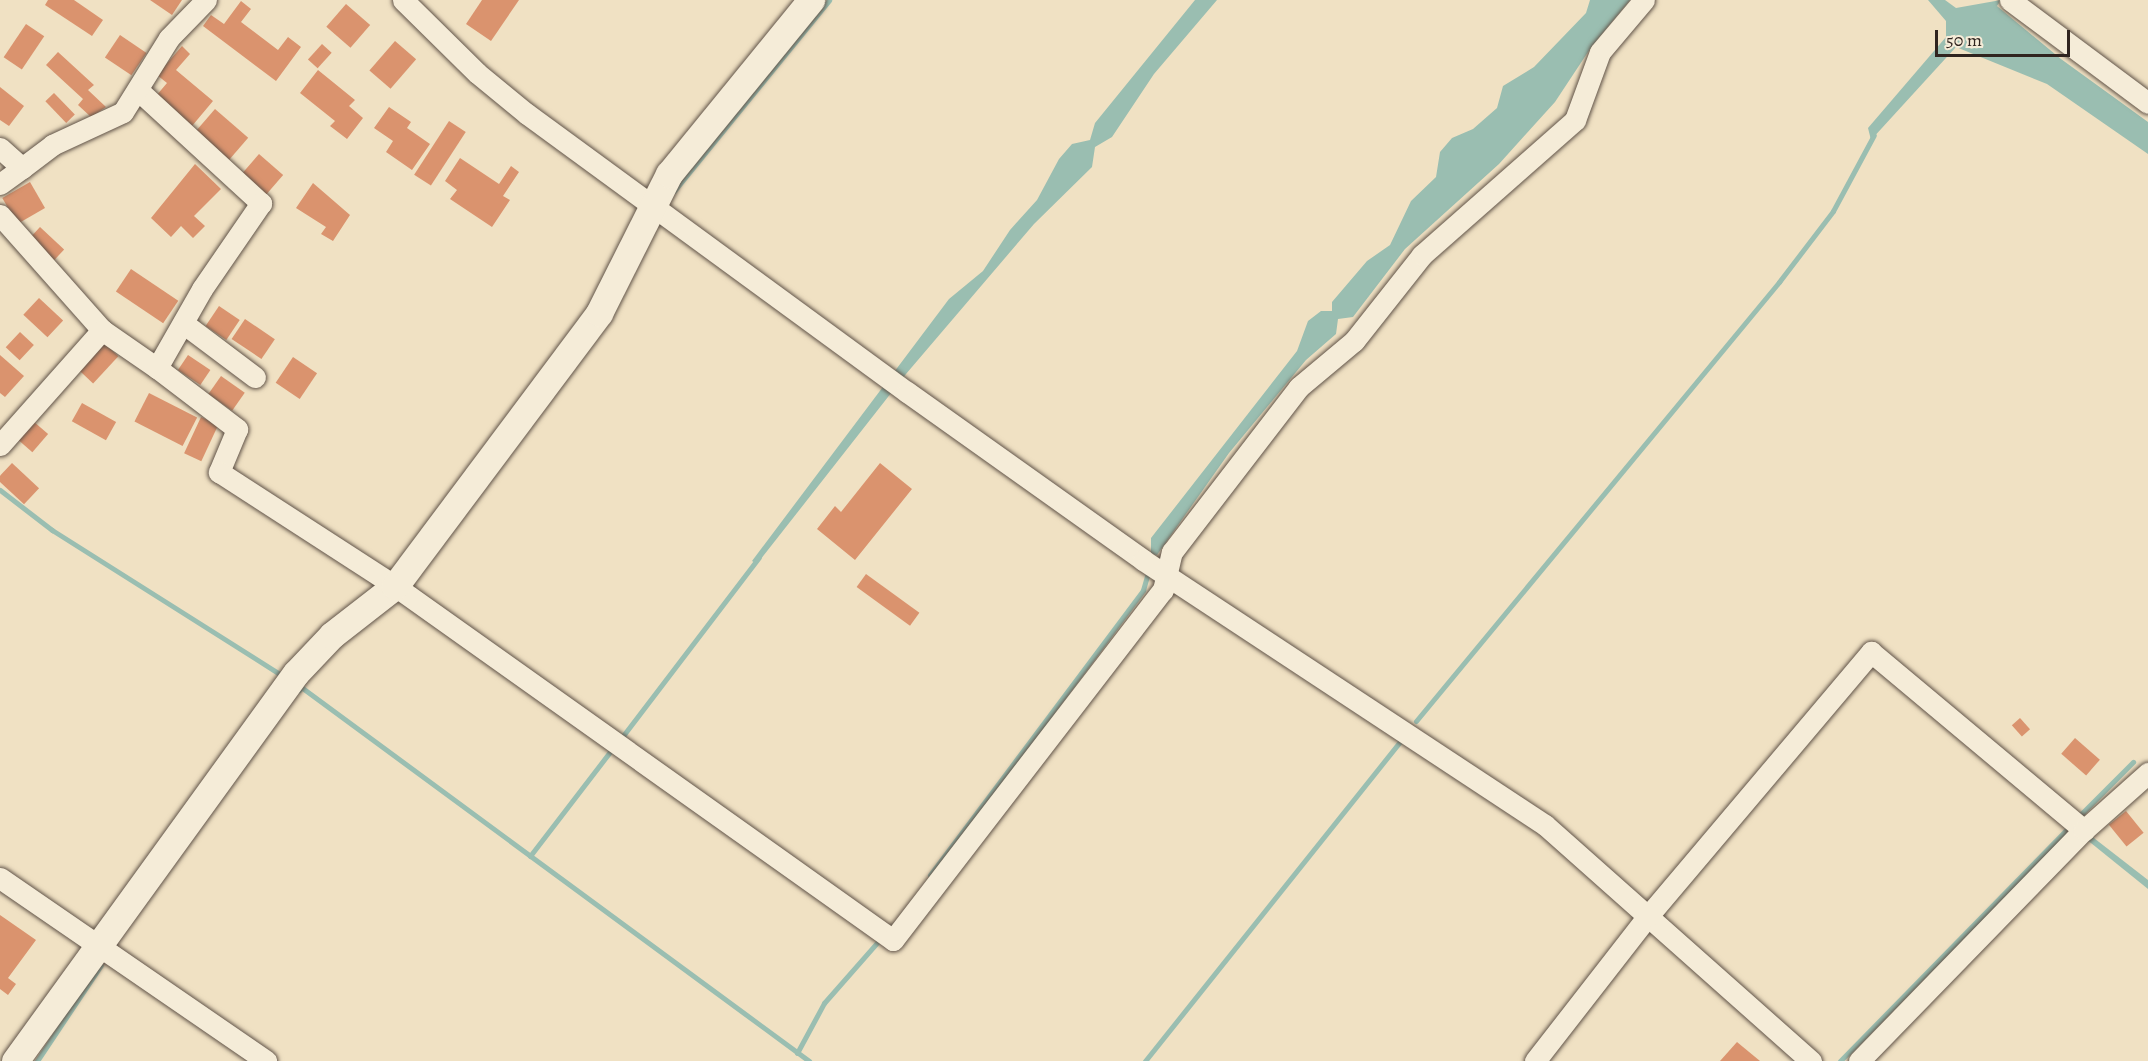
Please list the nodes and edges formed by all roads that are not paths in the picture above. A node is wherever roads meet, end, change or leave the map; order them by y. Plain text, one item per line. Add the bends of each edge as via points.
1 (206, 0) edge
2 (403, 0) edge
3 (812, 0) edge
4 (1644, 0) edge
5 (2010, 0) edge
6 (139, 91) junction
7 (2148, 103) edge
8 (0, 148) edge
9 (22, 168) junction
10 (0, 184) edge
11 (651, 203) junction
12 (0, 215) edge
13 (183, 323) junction
14 (102, 330) junction
15 (157, 368) junction
16 (255, 377) dead end
17 (0, 445) edge
18 (1156, 567) junction
19 (395, 586) junction
20 (2148, 773) edge
21 (2084, 830) junction
22 (0, 878) edge
23 (1648, 916) junction
24 (98, 946) junction
25 (15, 1061) edge
26 (266, 1061) edge
27 (1535, 1061) edge
28 (1811, 1061) edge
29 (1859, 1061) edge

1 - 6 street via 169,38
2 - 11 street via 477,73
3 - 11 street via 745,76
4 - 18 street via 1600,52 1575,120 1422,255 1353,341 1299,387 1172,552
5 - 7 street
6 - 9 street via 123,112 52,145
6 - 13 street via 261,203
8 - 9 street
9 - 10 street
11 - 18 street via 907,392
11 - 19 street via 599,313
12 - 14 street
13 - 15 street
13 - 16 street
14 - 15 street
14 - 17 street
15 - 19 street via 237,429 219,472
18 - 19 street via 1163,590 893,940
18 - 23 street via 1514,801
19 - 24 street via 332,635 296,673
20 - 21 street
21 - 23 street via 1871,652
21 - 29 street
22 - 24 street
23 - 27 street
23 - 28 street
24 - 25 street
24 - 26 street

